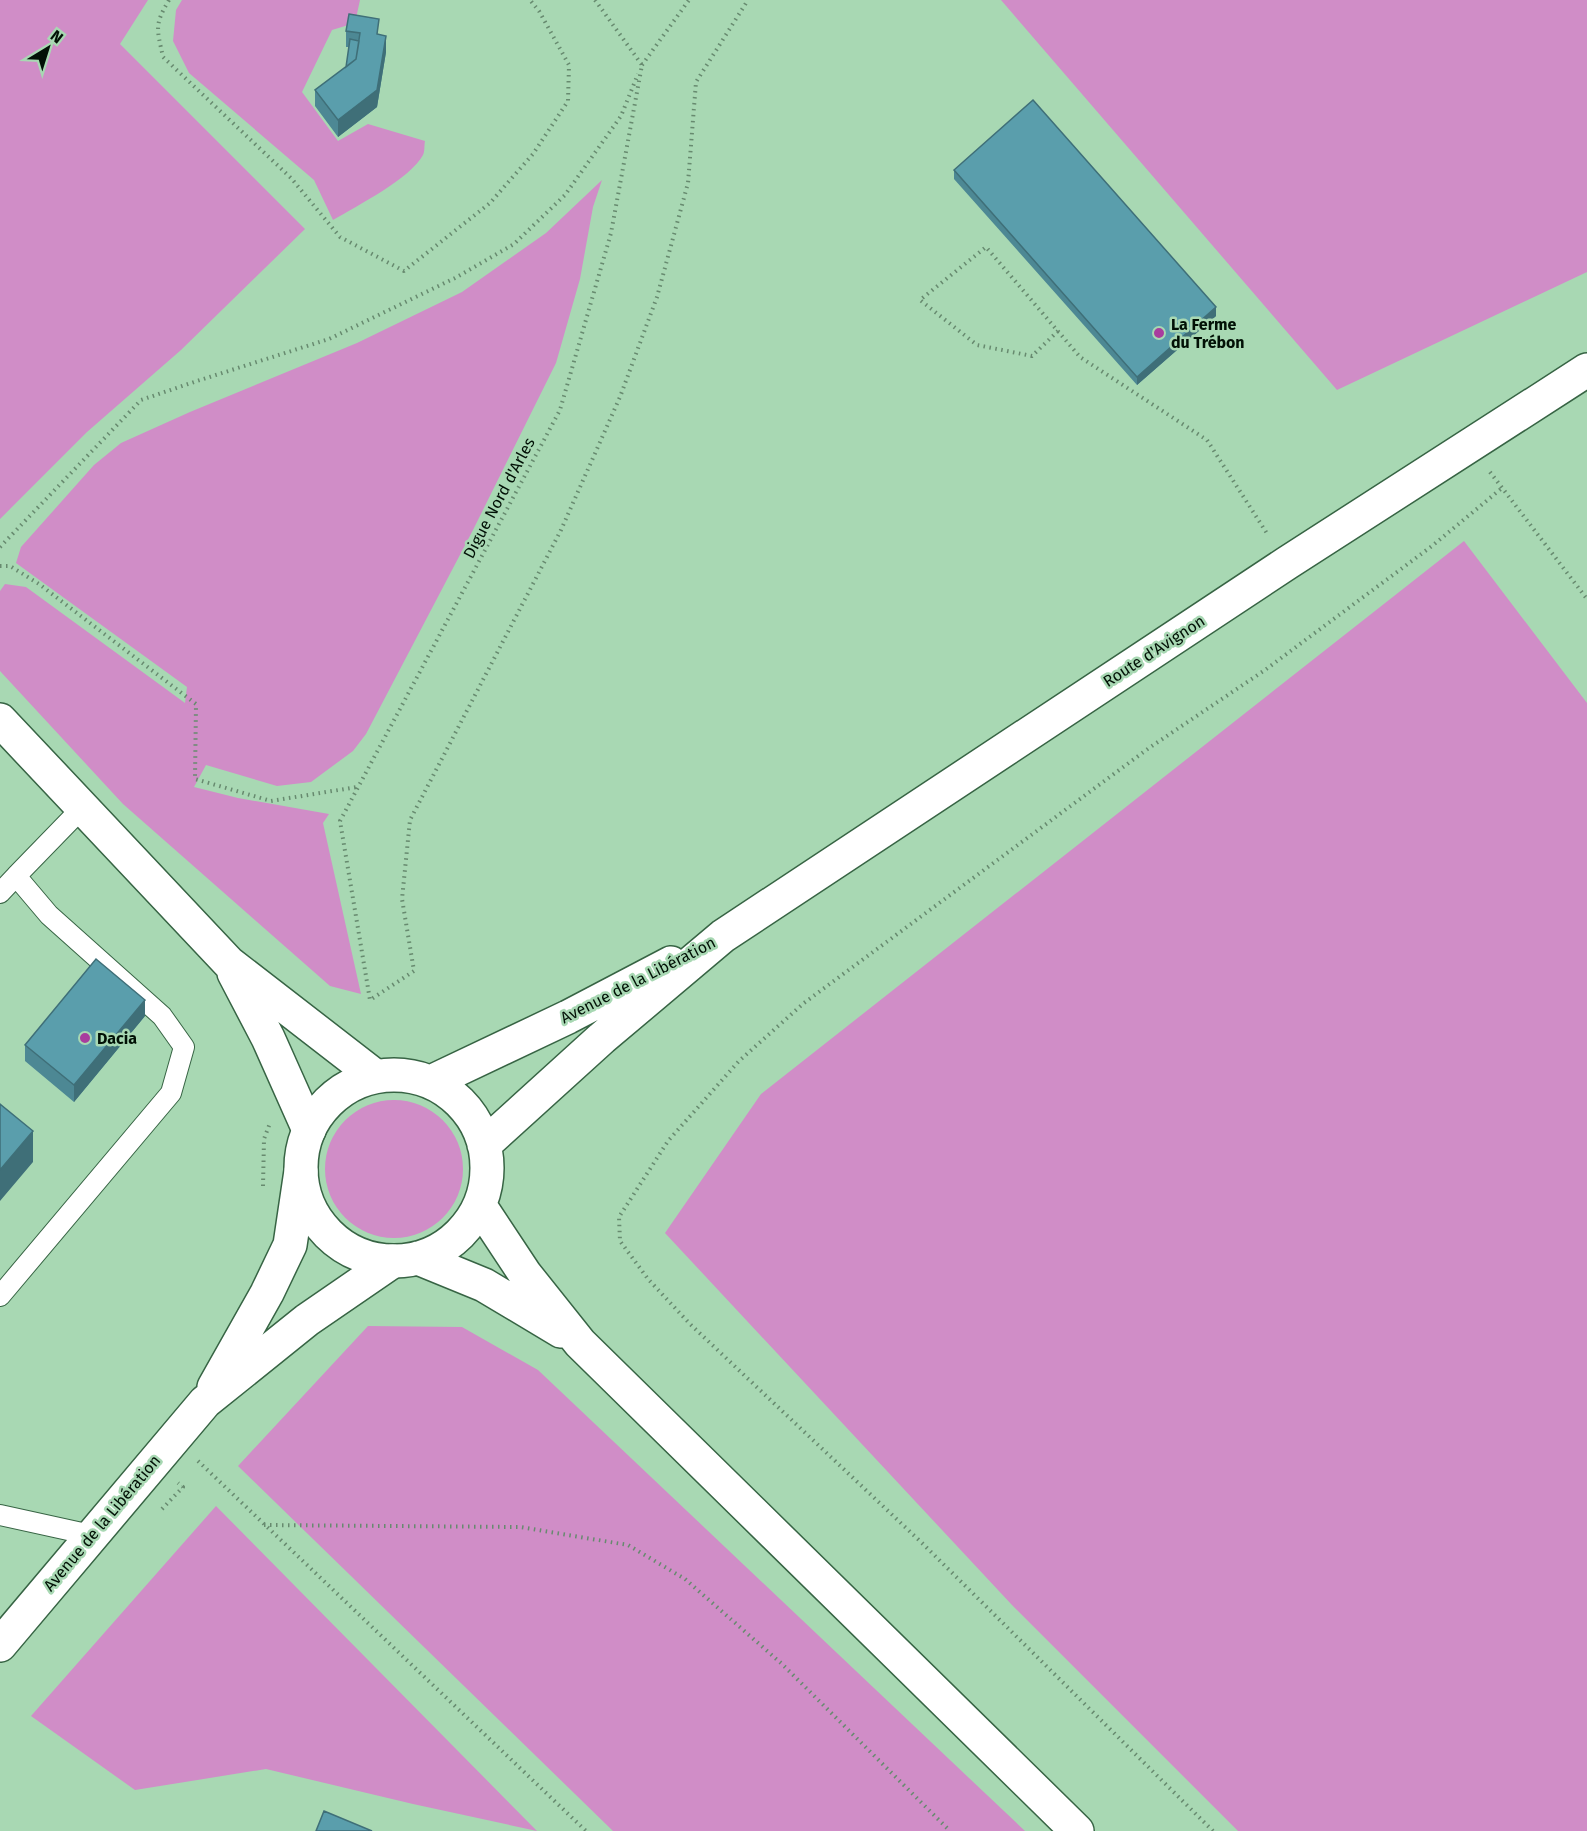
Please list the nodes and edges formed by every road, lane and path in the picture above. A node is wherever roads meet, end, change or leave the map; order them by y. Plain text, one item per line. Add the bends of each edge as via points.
1 (169, 0) edge
2 (530, 0) edge
3 (595, 0) edge
4 (689, 0) edge
5 (748, 0) edge
6 (642, 65) junction
7 (1058, 331) junction
8 (1587, 370) edge
9 (1470, 445) junction
10 (1502, 488) junction
11 (0, 547) edge
12 (1287, 563) junction
13 (0, 566) edge
14 (1587, 599) edge
15 (0, 720) edge
16 (358, 787) junction
17 (83, 807) junction
18 (16, 876) junction
19 (0, 893) edge
20 (723, 936) junction
21 (230, 963) junction
22 (375, 1076) junction
23 (431, 1083) junction
24 (271, 1120) dead end
25 (309, 1130) junction
26 (484, 1145) junction
27 (301, 1171) junction
28 (264, 1190) dead end
29 (480, 1206) junction
30 (405, 1260) junction
31 (0, 1296) edge
32 (580, 1343) junction
33 (205, 1402) junction
34 (174, 1438) junction
35 (0, 1515) edge
36 (264, 1525) junction
37 (91, 1536) junction
38 (0, 1645) edge
39 (586, 1831) edge
40 (950, 1831) edge
41 (1077, 1831) edge
42 (1213, 1831) edge

1 - 2 path via 159,18 163,57 291,178 340,237 404,271 490,203 533,154 568,101 569,65
3 - 6 path
4 - 6 path
5 - 16 path, Digue Nord d'Arles via 696,82 688,183 657,297 620,397 561,530 410,820 402,899 414,971 370,1000 340,821
6 - 11 path via 621,116 565,195 514,244 455,278 329,339 141,400
6 - 16 path, Digue Nord d'Arles via 611,233 560,410
7 - 7 path via 986,247 920,300 977,345 1032,356
7 - 12 path via 1080,357 1207,440
8 - 9 main road, Route d'Avignon
9 - 10 path
9 - 12 main road, Route d'Avignon
10 - 14 path
10 - 42 path via 1432,546 1265,670 1149,748 804,1003 740,1061 668,1141 619,1217 620,1241 648,1279 690,1324 922,1543
12 - 20 main road, Route d'Avignon
13 - 16 path via 9,566 39,584 196,704 195,779 271,801
15 - 17 main road
17 - 18 lane
17 - 21 main road
18 - 19 lane
18 - 31 lane via 49,915 162,1016 184,1047 171,1094
20 - 23 main road, Avenue de la Libération
20 - 26 main road, Avenue de la Libération
21 - 22 main road
21 - 25 main road
22 - 23 main road via 404,1075
22 - 25 main road via 348,1087 325,1105
23 - 26 main road via 455,1097 474,1119
24 - 28 path via 264,1139
25 - 27 main road via 302,1150
26 - 29 main road via 488,1176
27 - 30 main road via 306,1199 320,1224 340,1244 365,1257
27 - 33 main road, Avenue de la Libération via 290,1245
29 - 30 main road via 460,1233 442,1248
29 - 32 main road via 525,1274
30 - 32 main road via 484,1285
30 - 33 main road, Avenue de la Libération via 307,1320
32 - 41 main road
33 - 34 main road, Avenue de la Libération
34 - 36 path
34 - 37 main road, Avenue de la Libération
35 - 37 lane
36 - 39 path
36 - 40 path via 520,1527 628,1545 685,1579 782,1664
37 - 38 main road, Avenue de la Libération

